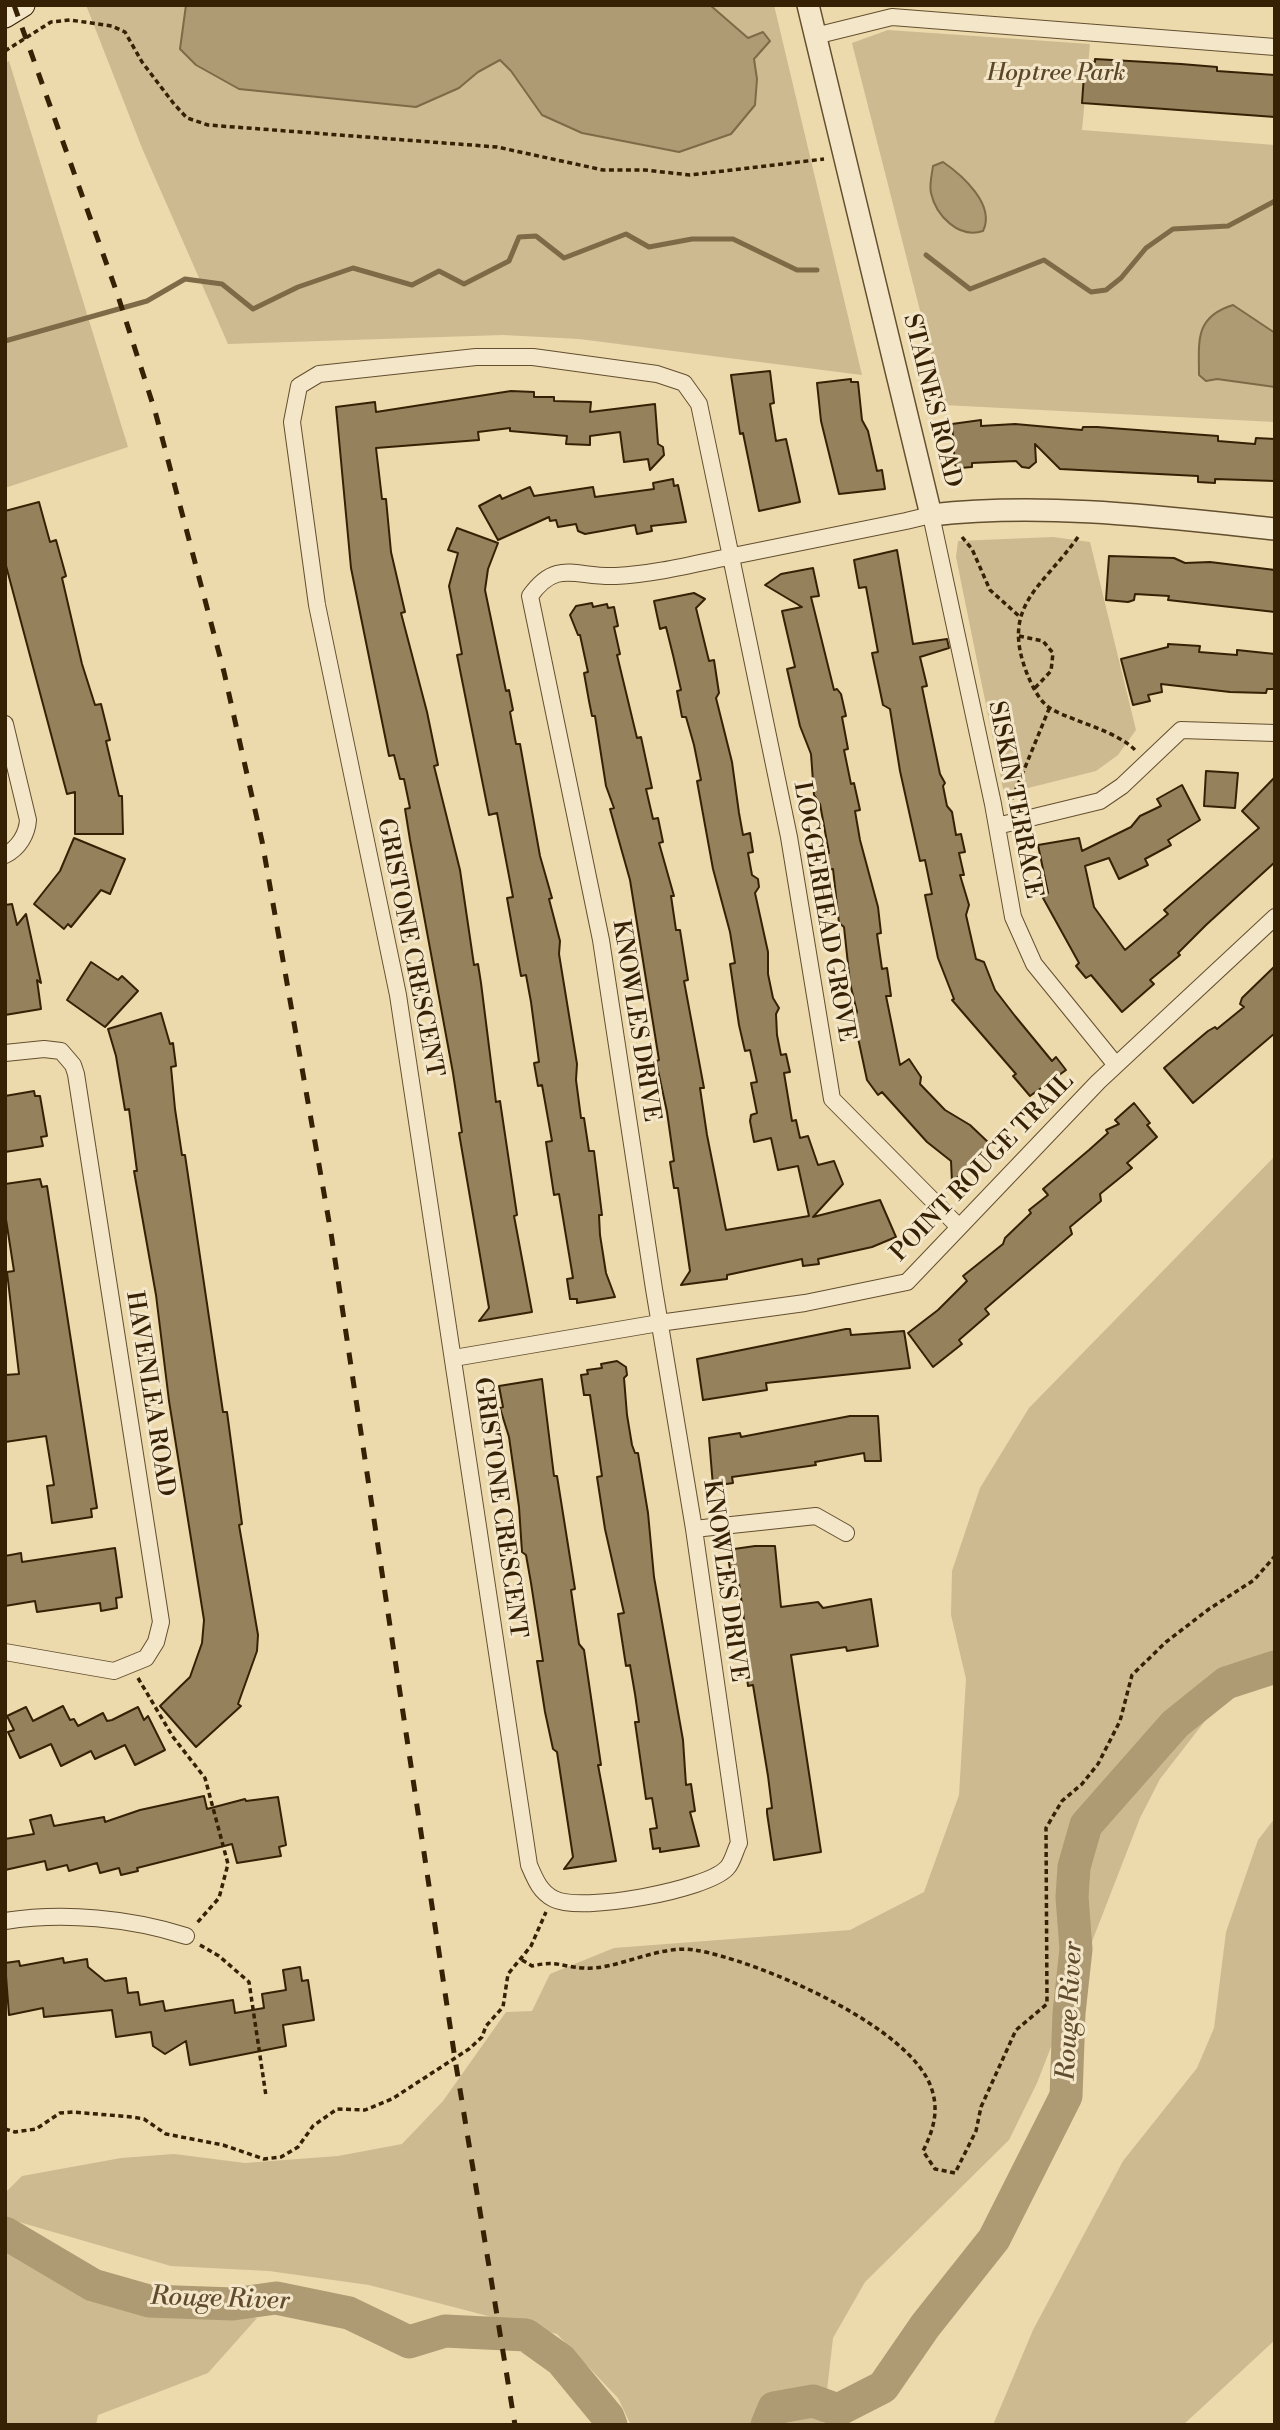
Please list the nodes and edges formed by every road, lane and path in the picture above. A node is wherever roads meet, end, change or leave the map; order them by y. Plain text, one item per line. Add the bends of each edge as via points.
1 (23, 5) edge
2 (808, 5) edge
3 (5, 16) edge
4 (815, 36) junction
5 (1275, 47) edge
6 (5, 51) edge
7 (845, 155) junction
8 (931, 515) junction
9 (1275, 529) edge
10 (962, 537) dead end
11 (1079, 537) dead end
12 (731, 556) junction
13 (1020, 616) junction
14 (1019, 636) junction
15 (1034, 690) junction
16 (1049, 709) junction
17 (5, 724) edge
18 (1275, 733) edge
19 (1145, 761) junction
20 (1012, 799) dead end
21 (997, 825) junction
22 (5, 855) edge
23 (1275, 917) edge
24 (5, 1053) edge
25 (1116, 1065) junction
26 (959, 1227) junction
27 (659, 1323) junction
28 (454, 1358) junction
29 (694, 1529) junction
30 (846, 1533) dead end
31 (1275, 1556) edge
32 (5, 1652) edge
33 (131, 1666) junction
34 (553, 1898) junction
35 (5, 1921) edge
36 (186, 1936) junction
37 (522, 1960) junction
38 (267, 2096) dead end
39 (5, 2129) edge

1 - 3 main road
2 - 4 street, STAINES ROAD
4 - 5 street via 892,17
4 - 7 street, STAINES ROAD
6 - 7 path via 51,22 112,26 125,32 142,62 187,118 208,125 497,147 603,170 690,175
7 - 8 street, STAINES ROAD
8 - 9 street, STAINES ROAD via 1077,513
8 - 12 street, KNOWLES DRIVE
8 - 21 street, SISKIN TERRACE
10 - 13 path via 990,590
11 - 13 path via 1035,586
12 - 26 street, LOGGERHEAD GROVE via 789,837 832,1100
12 - 27 street, KNOWLES DRIVE via 614,576 555,572 530,596 601,940
12 - 28 street, GRISTONE CRESCENT via 699,404 684,383 657,374 534,357 476,357 319,374 299,386 292,422 317,605 398,995
13 - 14 path
14 - 15 path via 1023,664
14 - 15 path via 1043,641 1053,653 1051,671
15 - 16 path
16 - 19 path via 1130,746
16 - 20 path
17 - 22 street via 28,820 21,841
18 - 19 street via 1181,730
19 - 21 street via 1100,801
21 - 25 street, SISKIN TERRACE via 1013,917 1034,964
23 - 25 street, POINT ROUGE TRAIL
24 - 33 street, HAVENLEA ROAD via 61,1051 76,1074 161,1622 146,1658
25 - 26 street, POINT ROUGE TRAIL
26 - 27 street, POINT ROUGE TRAIL via 907,1282 805,1303
27 - 28 street, POINT ROUGE TRAIL
27 - 29 street, KNOWLES DRIVE
28 - 34 street, GRISTONE CRESCENT via 529,1865 537,1884
29 - 30 street via 816,1516
29 - 34 street, KNOWLES DRIVE via 738,1843 728,1867 703,1884 589,1905
31 - 37 path via 1254,1580 1166,1642 1132,1675 1120,1721 1098,1764 1062,1801 1045,1828 1047,2004 1016,2030 955,2173 936,2169 923,2151 936,2125 932,2089 918,2064 892,2039 804,1986 692,1949 645,1954 586,1969 553,1961 532,1966
32 - 33 street via 114,1671
33 - 36 path via 173,1737 205,1778 228,1864 219,1898
34 - 37 path
35 - 36 street via 106,1920
36 - 38 path via 219,1956 248,1982
37 - 39 path via 508,1974 503,2007 469,2049 392,2099 365,2110 337,2109 281,2157 264,2159 166,2134 144,2119 132,2117 60,2113 36,2129

